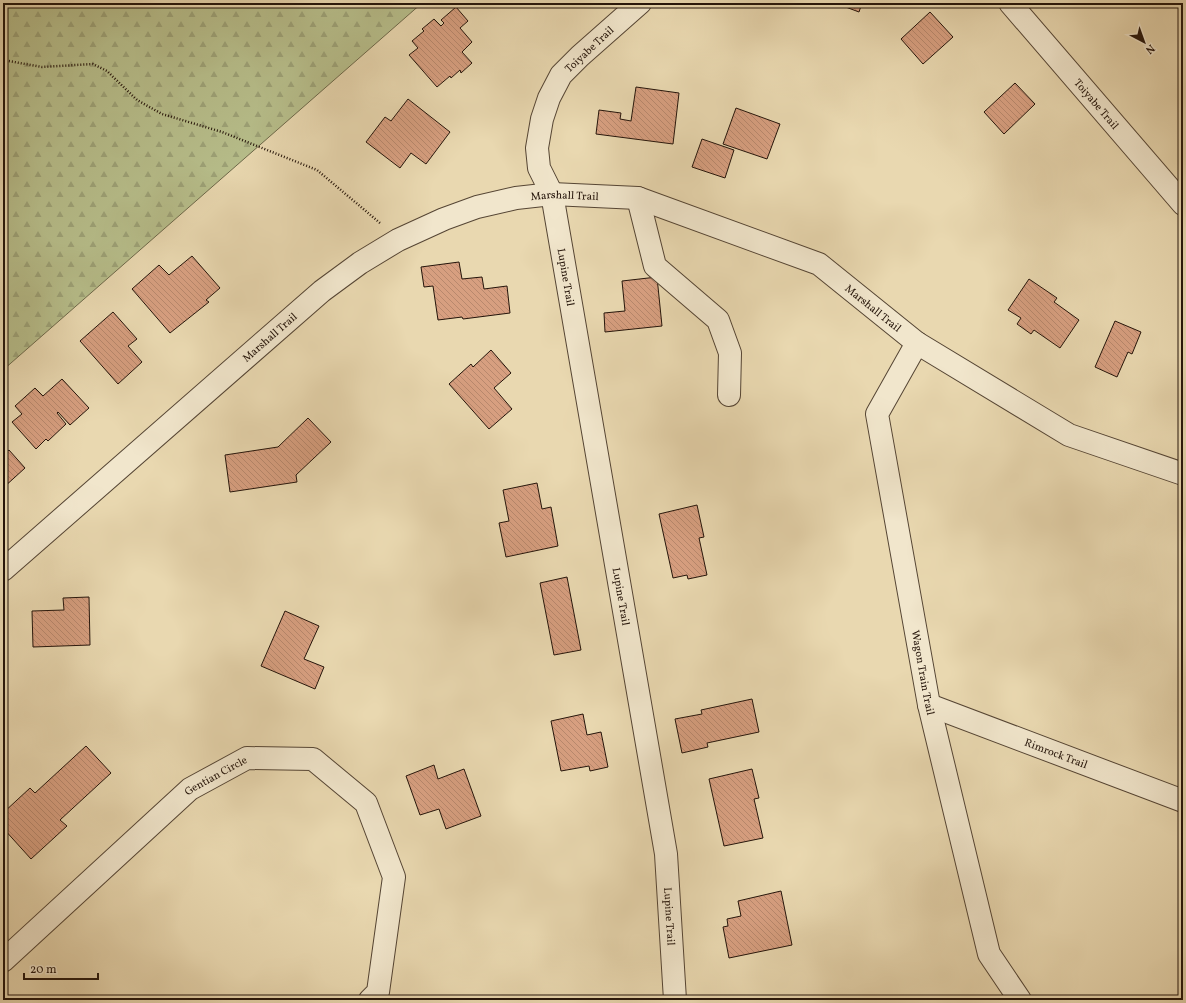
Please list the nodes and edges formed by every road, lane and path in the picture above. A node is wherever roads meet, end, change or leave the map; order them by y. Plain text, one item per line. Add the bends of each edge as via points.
1 (640, 3) edge
2 (1010, 3) edge
3 (3, 60) edge
4 (552, 194) junction
5 (638, 198) junction
6 (1183, 204) edge
7 (398, 240) junction
8 (917, 343) junction
9 (729, 395) dead end
10 (1183, 474) edge
11 (3, 570) edge
12 (930, 705) junction
13 (1183, 800) edge
14 (3, 960) edge
15 (370, 1000) edge
16 (675, 1000) edge
17 (1020, 1000) edge

1 - 4 street, Toiyabe Trail via 561,75 549,98 537,148 539,168
2 - 6 street, Toiyabe Trail
3 - 7 path via 42,67 93,64 107,71 138,100 162,114 222,132 317,170
4 - 5 street, Marshall Trail
4 - 7 street, Marshall Trail via 516,198 477,207
4 - 16 street, Lupine Trail via 666,854
5 - 8 street, Marshall Trail via 819,264
5 - 9 street via 655,266 718,320 730,353
7 - 11 street, Marshall Trail via 322,291
8 - 10 street, Marshall Trail via 1069,435
8 - 12 street, Wagon Train Trail via 877,414
12 - 13 street, Rimrock Trail
12 - 17 street, Wagon Train Trail via 989,954
14 - 15 street, Gentian Circle via 190,789 247,758 313,759 366,803 394,877 378,992

